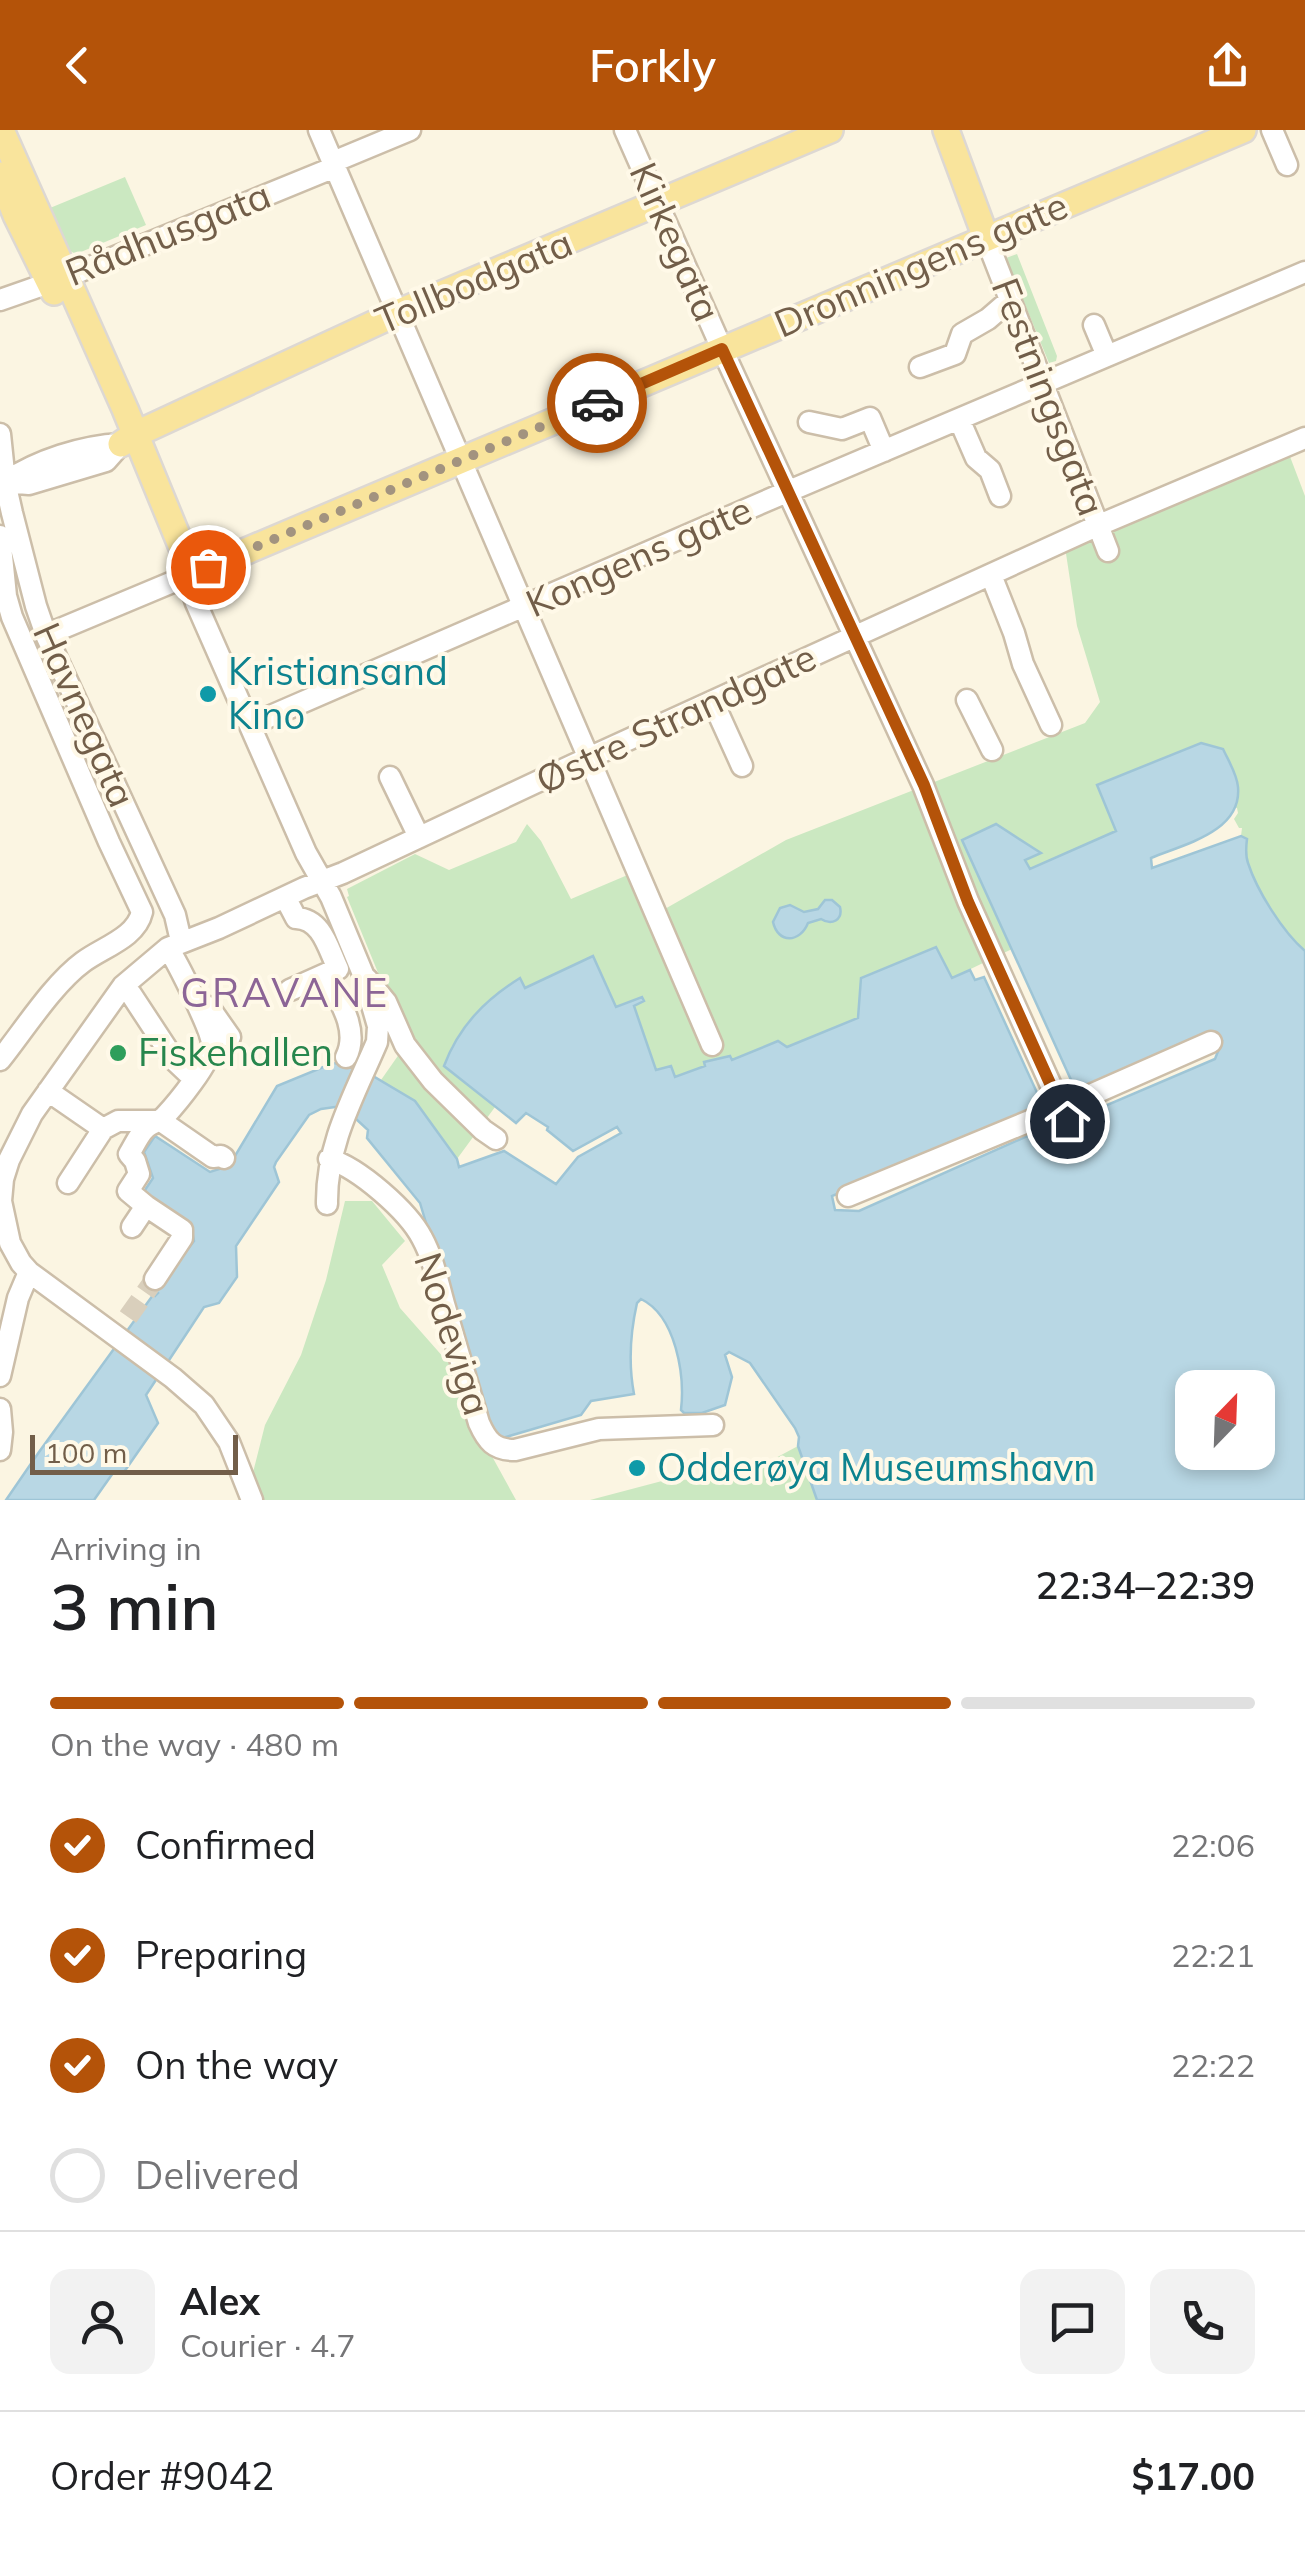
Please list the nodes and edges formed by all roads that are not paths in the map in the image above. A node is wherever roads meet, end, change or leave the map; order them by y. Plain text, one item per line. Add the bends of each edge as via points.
1 (319, 130) edge
2 (410, 130) edge
3 (626, 130) edge
4 (830, 130) edge
5 (946, 130) edge
6 (1242, 130) edge
7 (1272, 130) edge
8 (4, 132) edge
9 (334, 164) junction
10 (1287, 165) dead end
11 (0, 175) edge
12 (658, 204) junction
13 (986, 238) junction
14 (1305, 272) edge
15 (58, 280) junction
16 (0, 300) edge
17 (1010, 300) junction
18 (397, 313) junction
19 (1094, 324) dead end
20 (722, 349) junction
21 (1107, 356) junction
22 (920, 367) dead end
23 (1042, 383) junction
24 (959, 418) junction
25 (809, 422) dead end
26 (0, 434) edge
27 (1305, 438) edge
28 (128, 440) junction
29 (884, 450) junction
30 (461, 462) junction
31 (3, 475) edge
32 (789, 491) junction
33 (1000, 496) dead end
34 (6, 519) edge
35 (1099, 525) junction
36 (0, 536) edge
37 (1108, 551) dead end
38 (991, 575) junction
39 (188, 576) junction
40 (3, 596) edge
41 (524, 607) junction
42 (46, 635) junction
43 (854, 637) junction
44 (967, 700) dead end
45 (713, 702) junction
46 (250, 725) junction
47 (1051, 726) dead end
48 (992, 750) dead end
49 (588, 758) junction
50 (742, 766) dead end
51 (390, 778) dead end
52 (419, 837) junction
53 (323, 881) junction
54 (285, 897) junction
55 (175, 944) junction
56 (346, 969) junction
57 (123, 986) junction
58 (290, 990) dead end
59 (230, 1037) dead end
60 (1211, 1042) dead end
61 (712, 1044) dead end
62 (346, 1057) dead end
63 (0, 1060) edge
64 (193, 1078) junction
65 (48, 1091) junction
66 (1064, 1114) junction
67 (160, 1121) junction
68 (103, 1129) junction
69 (496, 1139) dead end
70 (224, 1158) dead end
71 (330, 1160) junction
72 (68, 1182) dead end
73 (848, 1196) dead end
74 (327, 1204) dead end
75 (146, 1206) junction
76 (132, 1227) dead end
77 (30, 1272) junction
78 (154, 1279) tunnel mouth
79 (0, 1376) edge
80 (0, 1409) edge
81 (713, 1425) dead end
82 (0, 1450) edge
83 (252, 1500) edge

1 - 9 street
2 - 9 street, Rådhusgata
3 - 12 street, Kirkegata
4 - 12 main road, Tollbodgata
5 - 13 main road, Festningsgata
6 - 13 main road, Dronningens gate
7 - 10 street
8 - 15 main road
9 - 15 street, Rådhusgata
9 - 18 street
11 - 15 main road via 16,215
12 - 18 main road, Tollbodgata
12 - 20 street, Kirkegata
13 - 17 street, Festningsgata
13 - 20 main road, Dronningens gate
14 - 21 street, Kongens gate
15 - 16 street, Rådhusgata
15 - 28 main road
17 - 22 street via 962,334 955,354
17 - 23 street, Festningsgata
18 - 28 main road, Tollbodgata
18 - 30 street
19 - 21 street
20 - 30 main road, Dronningens gate
20 - 32 street, Kirkegata
21 - 23 street, Kongens gate
23 - 24 street, Kongens gate
23 - 35 street, Festningsgata
24 - 29 street, Kongens gate
24 - 33 street
25 - 29 street via 842,429 870,418
26 - 31 street, Havnegata
27 - 35 street, Østre Strandgate
28 - 31 street, Tollbodgata
28 - 39 main road via 182,550
29 - 32 street, Kongens gate
30 - 39 main road, Dronningens gate
30 - 41 street
31 - 34 street, Havnegata
32 - 41 street, Kongens gate
32 - 43 street, Kirkegata
34 - 42 street, Havnegata
35 - 37 street, Festningsgata
35 - 38 street, Østre Strandgate
36 - 40 street
38 - 43 street, Østre Strandgate
38 - 47 street
39 - 42 street, Dronningens gate
39 - 46 street
40 - 63 street via 142,912 134,930 66,976
41 - 46 street, Kongens gate
41 - 49 street
42 - 55 street, Havnegata via 175,916
43 - 45 street, Østre Strandgate
43 - 66 street, Kirkegata
44 - 48 street
45 - 49 street, Østre Strandgate
45 - 50 street
46 - 53 street
49 - 52 street, Østre Strandgate
49 - 61 street
51 - 52 street
52 - 53 street, Østre Strandgate
53 - 54 street
53 - 56 street
54 - 55 street
54 - 56 street via 296,918 318,927
55 - 57 street
55 - 59 street
55 - 64 street via 212,1035
56 - 58 street
56 - 62 street via 352,1034
56 - 69 street via 386,1002 433,1081
56 - 71 street via 378,1026 377,1042
57 - 64 street
57 - 65 street
60 - 66 street
64 - 67 street
65 - 68 street
65 - 77 street via 3,1178 10,1243
66 - 73 street
67 - 68 street via 118,1120
67 - 70 street
67 - 75 street via 146,1127 129,1154 139,1174 128,1191
68 - 72 street
71 - 74 street
71 - 81 street, Nodeviga via 360,1174 422,1237 491,1444 516,1450 599,1429
75 - 76 street
75 - 78 street via 182,1230
77 - 79 street
77 - 83 street via 204,1405 230,1442
80 - 82 street

